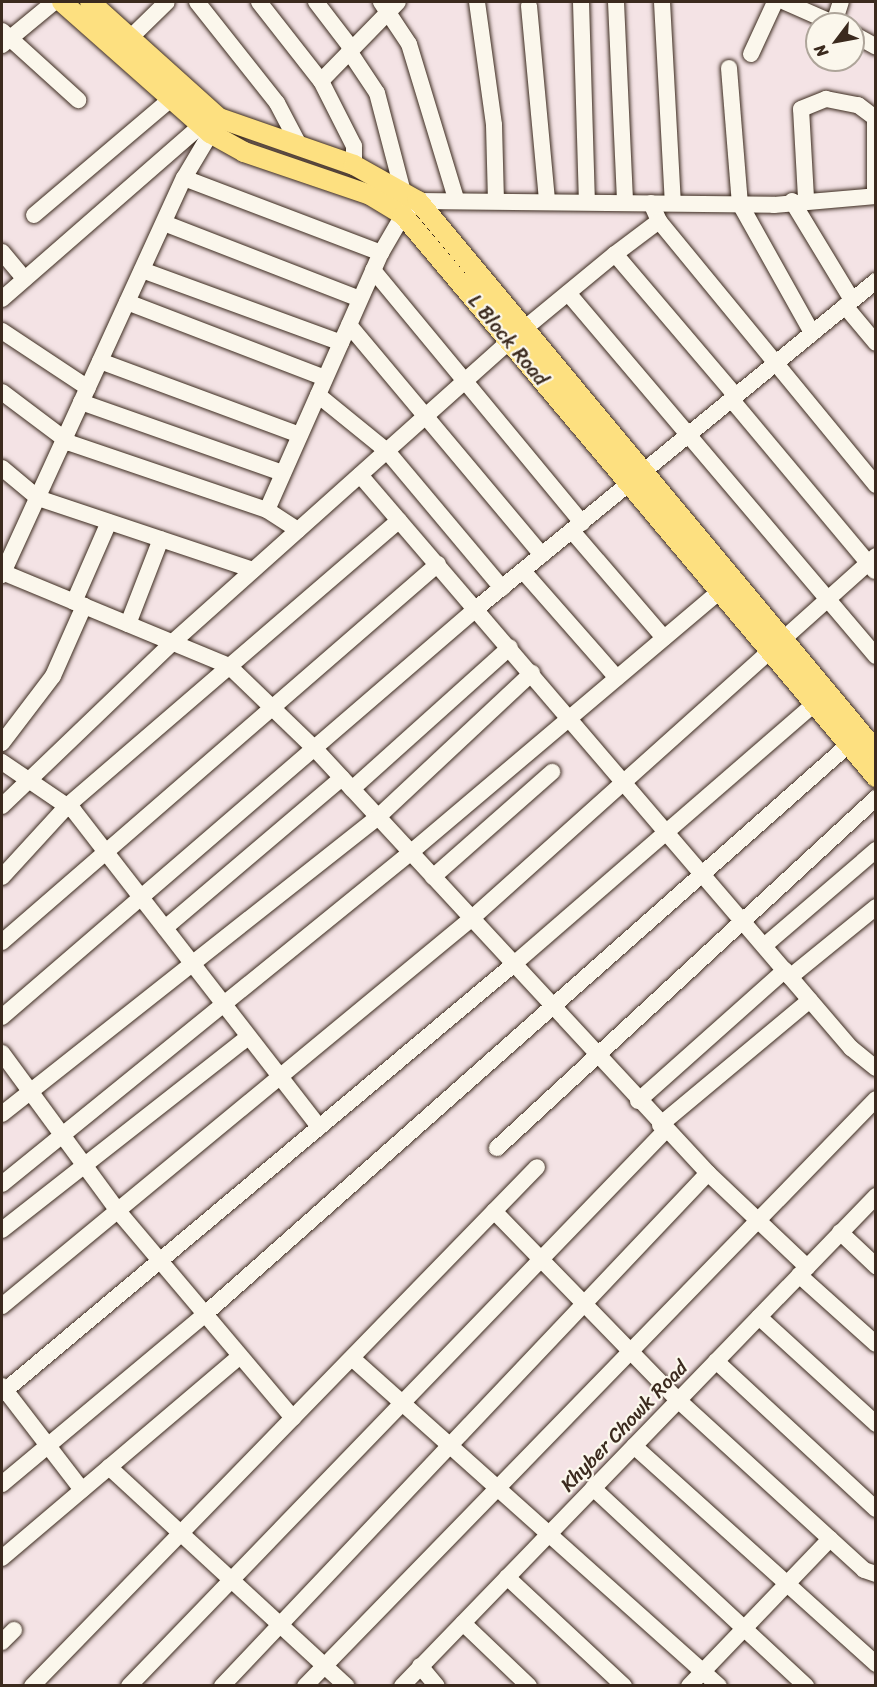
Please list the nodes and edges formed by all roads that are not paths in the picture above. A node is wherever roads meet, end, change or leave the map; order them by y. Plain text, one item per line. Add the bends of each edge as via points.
1 (54, 2) edge
2 (62, 2) edge
3 (90, 2) edge
4 (167, 2) edge
5 (197, 2) edge
6 (259, 2) edge
7 (316, 2) edge
8 (477, 2) edge
9 (581, 2) edge
10 (616, 2) edge
11 (662, 2) edge
12 (775, 2) edge
13 (785, 2) edge
14 (389, 5) edge
15 (529, 6) dead end
16 (808, 12) edge
17 (4, 39) edge
18 (128, 40) junction
19 (350, 50) junction
20 (751, 54) dead end
21 (729, 68) dead end
22 (321, 81) junction
23 (171, 99) junction
24 (78, 100) dead end
25 (210, 126) junction
26 (252, 130) junction
27 (298, 143) junction
28 (244, 152) junction
29 (354, 165) junction
30 (184, 178) junction
31 (411, 196) junction
32 (875, 196) edge
33 (456, 199) junction
34 (799, 199) junction
35 (496, 200) junction
36 (547, 201) junction
37 (587, 201) junction
38 (625, 202) junction
39 (651, 203) junction
40 (673, 203) junction
41 (740, 204) junction
42 (34, 215) dead end
43 (403, 215) junction
44 (658, 221) junction
45 (164, 223) junction
46 (2, 252) edge
47 (381, 253) junction
48 (615, 254) junction
49 (142, 270) junction
50 (373, 270) junction
51 (25, 279) junction
52 (876, 281) edge
53 (568, 292) junction
54 (2, 299) edge
55 (360, 299) junction
56 (127, 302) junction
57 (849, 303) junction
58 (349, 325) junction
59 (2, 331) edge
60 (812, 333) junction
61 (516, 336) junction
62 (341, 343) junction
63 (876, 343) edge
64 (100, 361) junction
65 (773, 365) junction
66 (325, 378) junction
67 (465, 382) junction
68 (2, 392) edge
69 (85, 395) junction
70 (318, 395) junction
71 (734, 397) junction
72 (426, 416) junction
73 (300, 435) junction
74 (688, 435) junction
75 (65, 438) junction
76 (387, 451) junction
77 (2, 468) edge
78 (283, 473) junction
79 (360, 475) junction
80 (637, 477) junction
81 (876, 485) edge
82 (38, 498) junction
83 (267, 510) junction
84 (399, 520) junction
85 (109, 522) junction
86 (577, 527) junction
87 (298, 530) junction
88 (161, 539) junction
89 (542, 555) junction
90 (873, 563) edge
91 (438, 564) junction
92 (253, 570) junction
93 (523, 571) junction
94 (2, 574) edge
95 (502, 588) junction
96 (719, 592) junction
97 (826, 599) junction
98 (79, 604) junction
99 (477, 608) junction
100 (128, 624) junction
101 (664, 638) junction
102 (173, 642) junction
103 (510, 647) junction
104 (776, 647) junction
105 (876, 656) edge
106 (229, 666) junction
107 (532, 673) junction
108 (617, 678) junction
109 (813, 705) junction
110 (272, 706) junction
111 (570, 718) junction
112 (2, 743) edge
113 (847, 746) junction
114 (316, 750) junction
115 (876, 751) edge
116 (2, 762) edge
117 (552, 772) dead end
118 (876, 777) edge
119 (27, 779) junction
120 (623, 782) junction
121 (347, 783) junction
122 (876, 798) edge
123 (67, 806) junction
124 (2, 807) edge
125 (378, 817) junction
126 (666, 832) junction
127 (104, 850) junction
128 (876, 850) edge
129 (410, 853) junction
130 (703, 875) junction
131 (2, 877) edge
132 (433, 877) junction
133 (142, 898) junction
134 (876, 907) edge
135 (471, 919) junction
136 (741, 920) junction
137 (165, 928) junction
138 (2, 942) edge
139 (764, 946) junction
140 (514, 964) junction
141 (193, 965) junction
142 (787, 973) junction
143 (810, 1000) junction
144 (224, 1005) junction
145 (554, 1008) junction
146 (2, 1017) edge
147 (248, 1037) junction
148 (2, 1053) edge
149 (595, 1054) junction
150 (876, 1068) edge
151 (279, 1077) junction
152 (31, 1094) junction
153 (876, 1099) edge
154 (638, 1101) junction
155 (2, 1114) edge
156 (319, 1127) junction
157 (662, 1128) junction
158 (64, 1137) junction
159 (497, 1148) dead end
160 (537, 1167) dead end
161 (86, 1168) junction
162 (708, 1173) junction
163 (2, 1184) edge
164 (876, 1196) edge
165 (118, 1210) junction
166 (494, 1211) junction
167 (758, 1220) junction
168 (2, 1230) edge
169 (840, 1232) junction
170 (543, 1258) junction
171 (160, 1260) junction
172 (876, 1266) edge
173 (803, 1271) junction
174 (585, 1303) junction
175 (2, 1306) edge
176 (205, 1314) junction
177 (759, 1317) junction
178 (876, 1344) edge
179 (631, 1351) junction
180 (240, 1356) junction
181 (352, 1358) junction
182 (716, 1361) junction
183 (3, 1390) edge
184 (678, 1400) junction
185 (404, 1402) junction
186 (293, 1418) junction
187 (876, 1424) edge
188 (452, 1445) junction
189 (47, 1446) junction
190 (634, 1446) junction
191 (109, 1467) junction
192 (2, 1484) edge
193 (499, 1486) junction
194 (592, 1488) junction
195 (82, 1490) junction
196 (876, 1509) edge
197 (551, 1531) junction
198 (181, 1533) junction
199 (830, 1539) junction
200 (2, 1558) edge
201 (876, 1574) edge
202 (507, 1577) junction
203 (231, 1580) junction
204 (787, 1584) junction
205 (463, 1623) junction
206 (280, 1625) junction
207 (744, 1628) junction
208 (876, 1664) edge
209 (324, 1666) junction
210 (420, 1666) junction
211 (703, 1671) junction
212 (32, 1686) edge
213 (129, 1686) edge
214 (222, 1686) edge
215 (305, 1686) edge
216 (346, 1686) edge
217 (402, 1686) edge
218 (437, 1686) edge
219 (530, 1686) edge
220 (624, 1686) edge
221 (689, 1686) edge
222 (719, 1686) edge
223 (806, 1686) edge

1 - 17 street
2 - 23 main road, L Block Road
3 - 18 main road, L Block Road
4 - 18 street
5 - 27 street via 277,103
6 - 22 street
7 - 19 street
8 - 35 street via 494,125
9 - 37 street
10 - 38 street
11 - 40 street
12 - 20 street
13 - 16 street
14 - 19 street
14 - 33 street via 409,44
15 - 36 street
17 - 24 street
18 - 25 main road, L Block Road
19 - 22 street
19 - 31 street via 377,93
21 - 41 street
22 - 29 street via 354,146
23 - 25 main road, L Block Road
23 - 42 street
25 - 26 main road, L Block Road
25 - 28 main road, L Block Road
25 - 30 street
25 - 51 street
26 - 27 main road, L Block Road
26 - 28 main road
27 - 29 main road, L Block Road
28 - 43 main road, L Block Road via 370,195
29 - 31 main road, L Block Road
30 - 45 street
30 - 47 street
31 - 33 street
31 - 43 street
31 - 61 main road, L Block Road
32 - 34 street
32 - 34 street via 875,118 858,105 826,99 801,109
33 - 35 street
34 - 41 street
34 - 57 street
35 - 36 street
36 - 37 street
37 - 38 street
38 - 39 street
39 - 40 street
39 - 44 street
40 - 41 street
41 - 60 street
43 - 47 street
43 - 61 main road, L Block Road
44 - 48 street
44 - 65 street
45 - 49 street
45 - 55 street
46 - 51 street
47 - 50 street
48 - 53 street
48 - 71 street
49 - 56 street
49 - 62 street
50 - 55 street
50 - 67 street
51 - 54 street
52 - 57 street
53 - 61 street
53 - 74 street
55 - 58 street
56 - 64 street
56 - 66 street
57 - 60 street
57 - 63 street
58 - 62 street
58 - 72 street
59 - 69 street
60 - 65 street
61 - 67 street
61 - 80 main road, L Block Road
62 - 66 street
64 - 69 street
64 - 73 street
65 - 71 street
65 - 81 street
66 - 70 street
67 - 72 street
67 - 86 street
68 - 75 street
69 - 75 street
69 - 78 street
70 - 73 street
70 - 76 street
71 - 74 street
71 - 90 street
72 - 76 street
72 - 89 street
73 - 78 street
74 - 80 street
74 - 97 street
75 - 82 street
75 - 83 street
76 - 79 street
76 - 95 street
77 - 82 street
78 - 83 street
79 - 84 street
79 - 87 street
80 - 86 street
80 - 96 main road, L Block Road
80 - 104 main road, L Block Road
82 - 85 street
82 - 94 street
83 - 87 street
84 - 91 street
84 - 106 street
85 - 88 street
85 - 98 street
86 - 89 street
86 - 101 street
87 - 92 street
88 - 92 street
88 - 100 street
89 - 93 street
90 - 97 street
91 - 99 street
91 - 110 street
92 - 102 street
93 - 95 street
93 - 108 street
94 - 98 street
95 - 99 street
96 - 101 street
96 - 104 main road, L Block Road
97 - 104 street
97 - 105 street
98 - 100 street
98 - 112 street via 53,676
99 - 103 street
99 - 114 street
100 - 102 street
101 - 108 street
102 - 106 street
102 - 119 street
103 - 107 street
103 - 121 street
104 - 109 main road, L Block Road
104 - 115 main road, L Block Road
104 - 120 street
106 - 110 street
106 - 123 street
107 - 111 street
107 - 125 street
108 - 111 street
109 - 113 main road, L Block Road
109 - 126 street
110 - 114 street
110 - 127 street
111 - 120 street
111 - 129 street
113 - 118 main road, L Block Road
113 - 130 street
114 - 121 street
114 - 133 street
116 - 119 street
117 - 132 street
119 - 123 street
119 - 124 street
120 - 126 street
120 - 135 street
121 - 125 street
121 - 137 street
122 - 136 street
123 - 127 street
123 - 131 street
125 - 129 street
125 - 141 street
126 - 130 street
126 - 140 street
127 - 133 street
127 - 138 street
128 - 139 street
129 - 132 street
129 - 144 street
130 - 136 street
130 - 145 street
132 - 135 street
133 - 137 street
133 - 146 street
134 - 142 street
135 - 140 street
135 - 151 street
136 - 139 street
136 - 149 street
137 - 141 street
139 - 142 street
140 - 145 street
140 - 156 street
141 - 144 street
141 - 152 street
142 - 143 street
142 - 154 street
143 - 150 street
143 - 157 street
144 - 147 street
144 - 158 street
145 - 149 street
145 - 176 street
147 - 151 street
147 - 161 street
148 - 152 street
149 - 154 street
149 - 159 street
151 - 156 street
151 - 165 street
152 - 155 street
152 - 158 street
153 - 167 street
154 - 157 street
156 - 171 street
157 - 162 street
157 - 170 street
158 - 161 street
158 - 163 street
160 - 166 street
161 - 165 street
161 - 168 street
162 - 167 street
162 - 174 street
164 - 169 street, Khyber Chowk Road
165 - 171 street
165 - 175 street
166 - 170 street
166 - 181 street
167 - 173 street
167 - 179 street
169 - 172 street
169 - 173 street, Khyber Chowk Road
170 - 174 street
170 - 185 street
171 - 176 street
171 - 183 street
173 - 177 street, Khyber Chowk Road
173 - 178 street
174 - 179 street
174 - 188 street
176 - 180 street
176 - 189 street
177 - 182 street, Khyber Chowk Road
177 - 187 street
179 - 184 street
179 - 193 street
180 - 186 street
180 - 191 street
181 - 185 street
181 - 186 street
182 - 184 street, Khyber Chowk Road
182 - 196 street
183 - 189 street
184 - 190 street, Khyber Chowk Road
184 - 199 street
185 - 188 street
185 - 203 street
186 - 198 street
188 - 193 street
188 - 206 street
189 - 192 street
189 - 195 street
190 - 194 street, Khyber Chowk Road
190 - 204 street
191 - 195 street
191 - 198 street
193 - 197 street
193 - 209 street
194 - 197 street, Khyber Chowk Road
194 - 207 street
195 - 200 street
197 - 202 street, Khyber Chowk Road
197 - 211 street
198 - 203 street
198 - 212 street
199 - 201 street
199 - 204 street
202 - 205 street, Khyber Chowk Road
202 - 220 street
203 - 206 street
203 - 213 street
204 - 207 street
204 - 208 street
205 - 210 street, Khyber Chowk Road
205 - 219 street
206 - 209 street
206 - 214 street
207 - 211 street
207 - 223 street
209 - 215 street
209 - 216 street
210 - 217 street, Khyber Chowk Road
210 - 218 street
211 - 221 street
211 - 222 street

